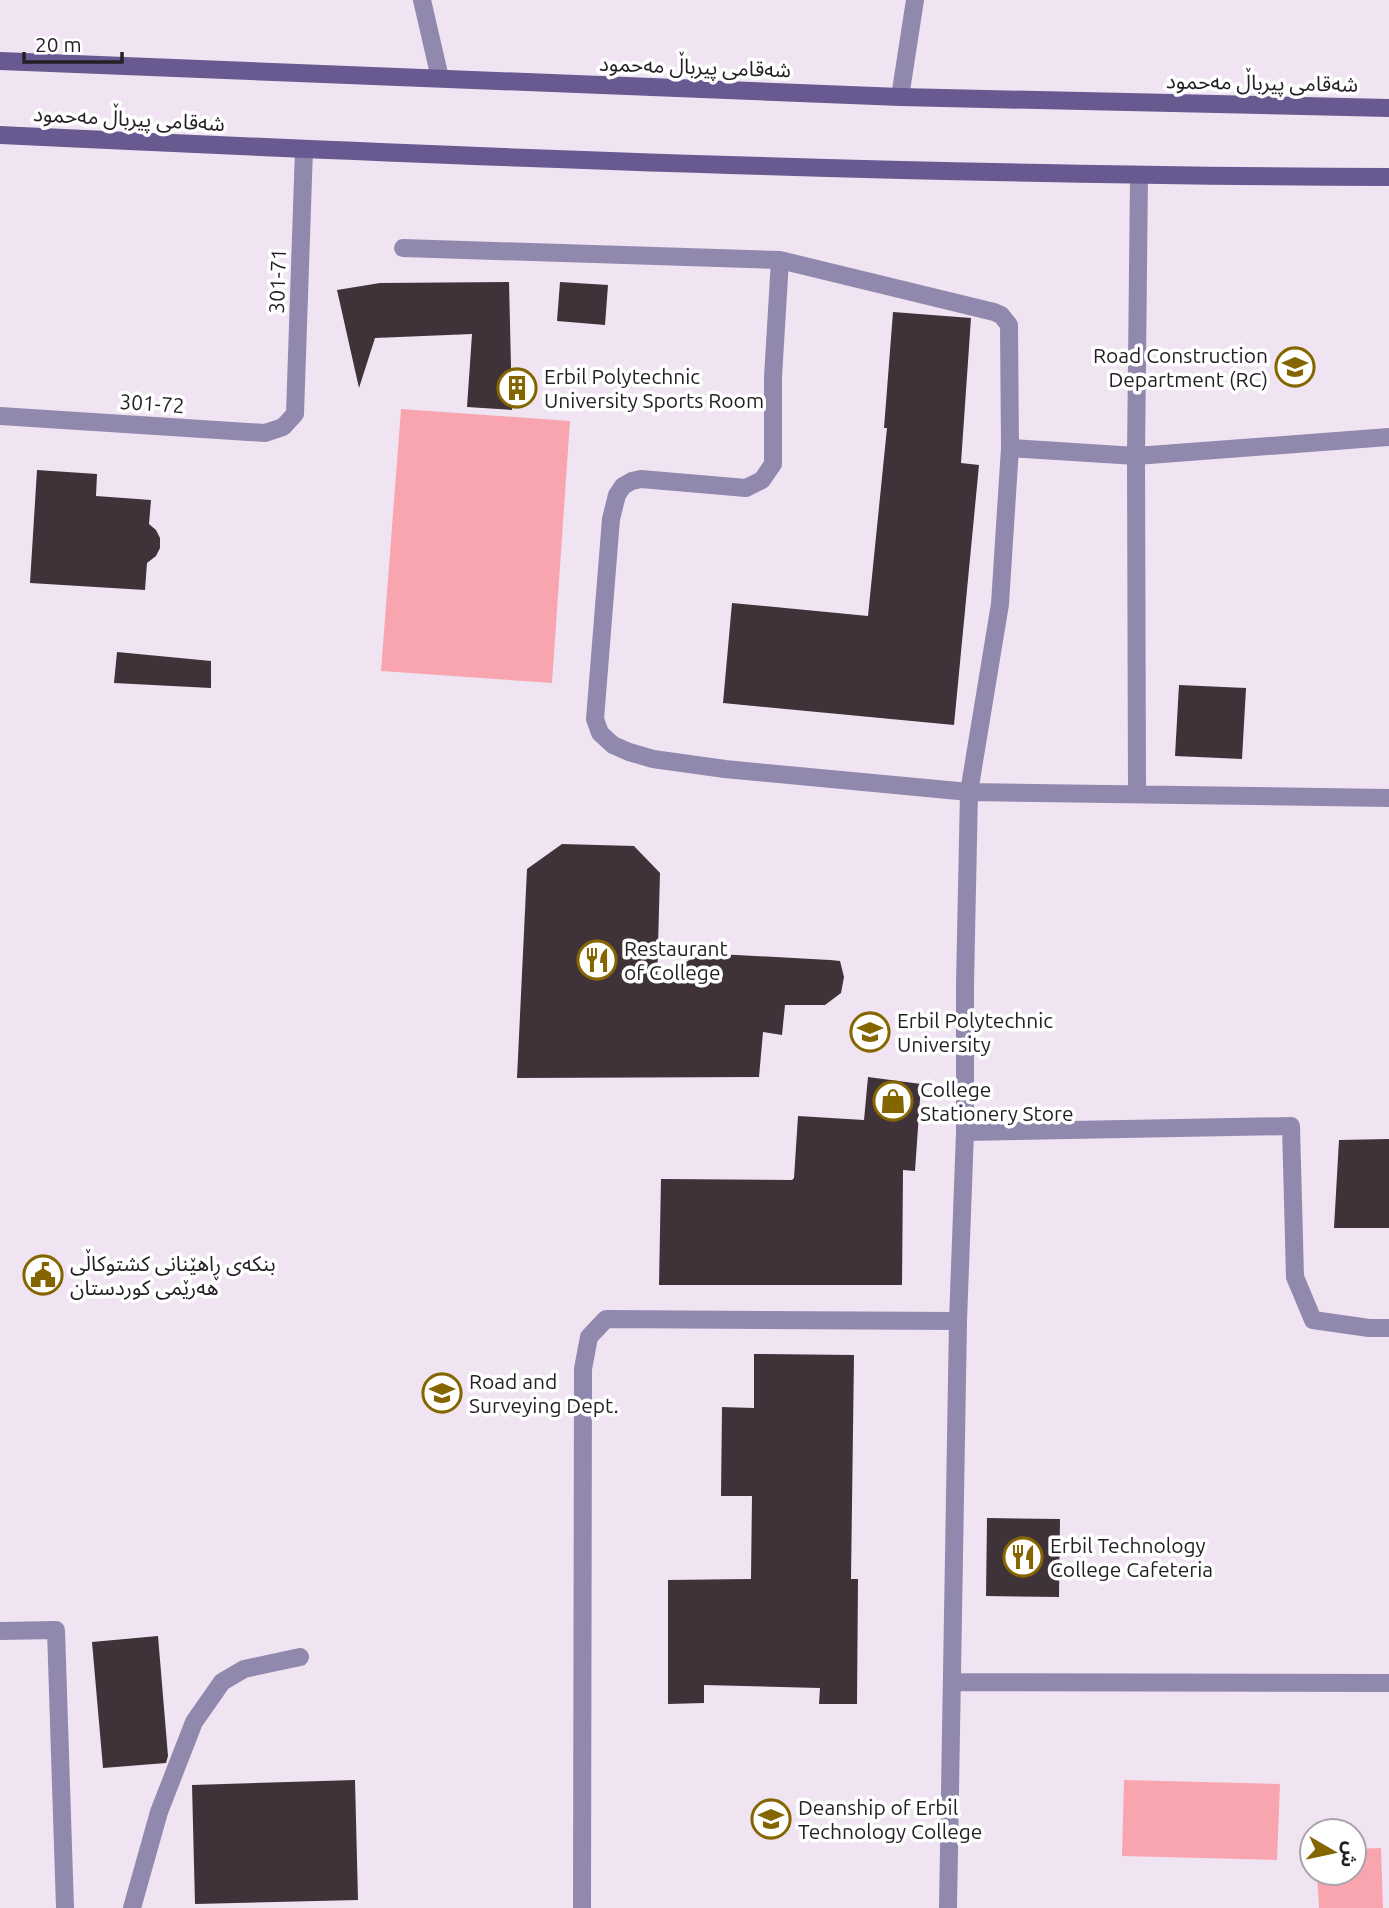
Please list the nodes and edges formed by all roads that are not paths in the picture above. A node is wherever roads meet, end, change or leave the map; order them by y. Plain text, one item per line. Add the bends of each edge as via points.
1 (422, 0) edge
2 (915, 0) edge
3 (0, 61) edge
4 (440, 78) junction
5 (900, 97) junction
6 (1389, 107) edge
7 (0, 135) edge
8 (304, 149) junction
9 (1139, 176) junction
10 (1389, 177) edge
11 (403, 248) dead end
12 (780, 260) junction
13 (295, 414) joint
14 (0, 416) edge
15 (1389, 437) edge
16 (1010, 449) junction
17 (1136, 456) junction
18 (968, 792) junction
19 (1137, 793) junction
20 (1389, 798) edge
21 (965, 1132) junction
22 (958, 1321) junction
23 (1389, 1328) edge
24 (0, 1631) edge
25 (300, 1657) dead end
26 (952, 1682) junction
27 (1389, 1683) edge
28 (65, 1908) edge
29 (132, 1908) edge
30 (582, 1908) edge
31 (948, 1908) edge

1 - 4 street
2 - 5 street
3 - 4 main road, شەقامی پیرباڵ مەحمود
4 - 5 main road, شەقامی پیرباڵ مەحمود
5 - 6 main road, شەقامی پیرباڵ مەحمود
7 - 8 main road, شەقامی پیرباڵ مەحمود
8 - 9 main road, شەقامی پیرباڵ مەحمود
8 - 13 street, 301-71
9 - 10 main road, شەقامی پیرباڵ مەحمود
9 - 17 street
11 - 12 street
12 - 16 street via 1001,315 1009,325
12 - 18 street via 773,464 762,480 746,488 641,479 623,486 611,519 595,719 600,733 613,745 653,760
13 - 14 street, 301-72 via 283,427 265,433
15 - 17 street
16 - 17 street
16 - 18 street via 1000,604
17 - 19 street
18 - 19 street
18 - 21 street
19 - 20 street
21 - 22 street
21 - 23 street via 1291,1126 1295,1277 1313,1320
22 - 26 street
22 - 30 street via 606,1318 589,1337 583,1369
24 - 28 street via 56,1630
25 - 29 street via 244,1669 222,1682 194,1722 159,1812
26 - 27 street
26 - 31 street

